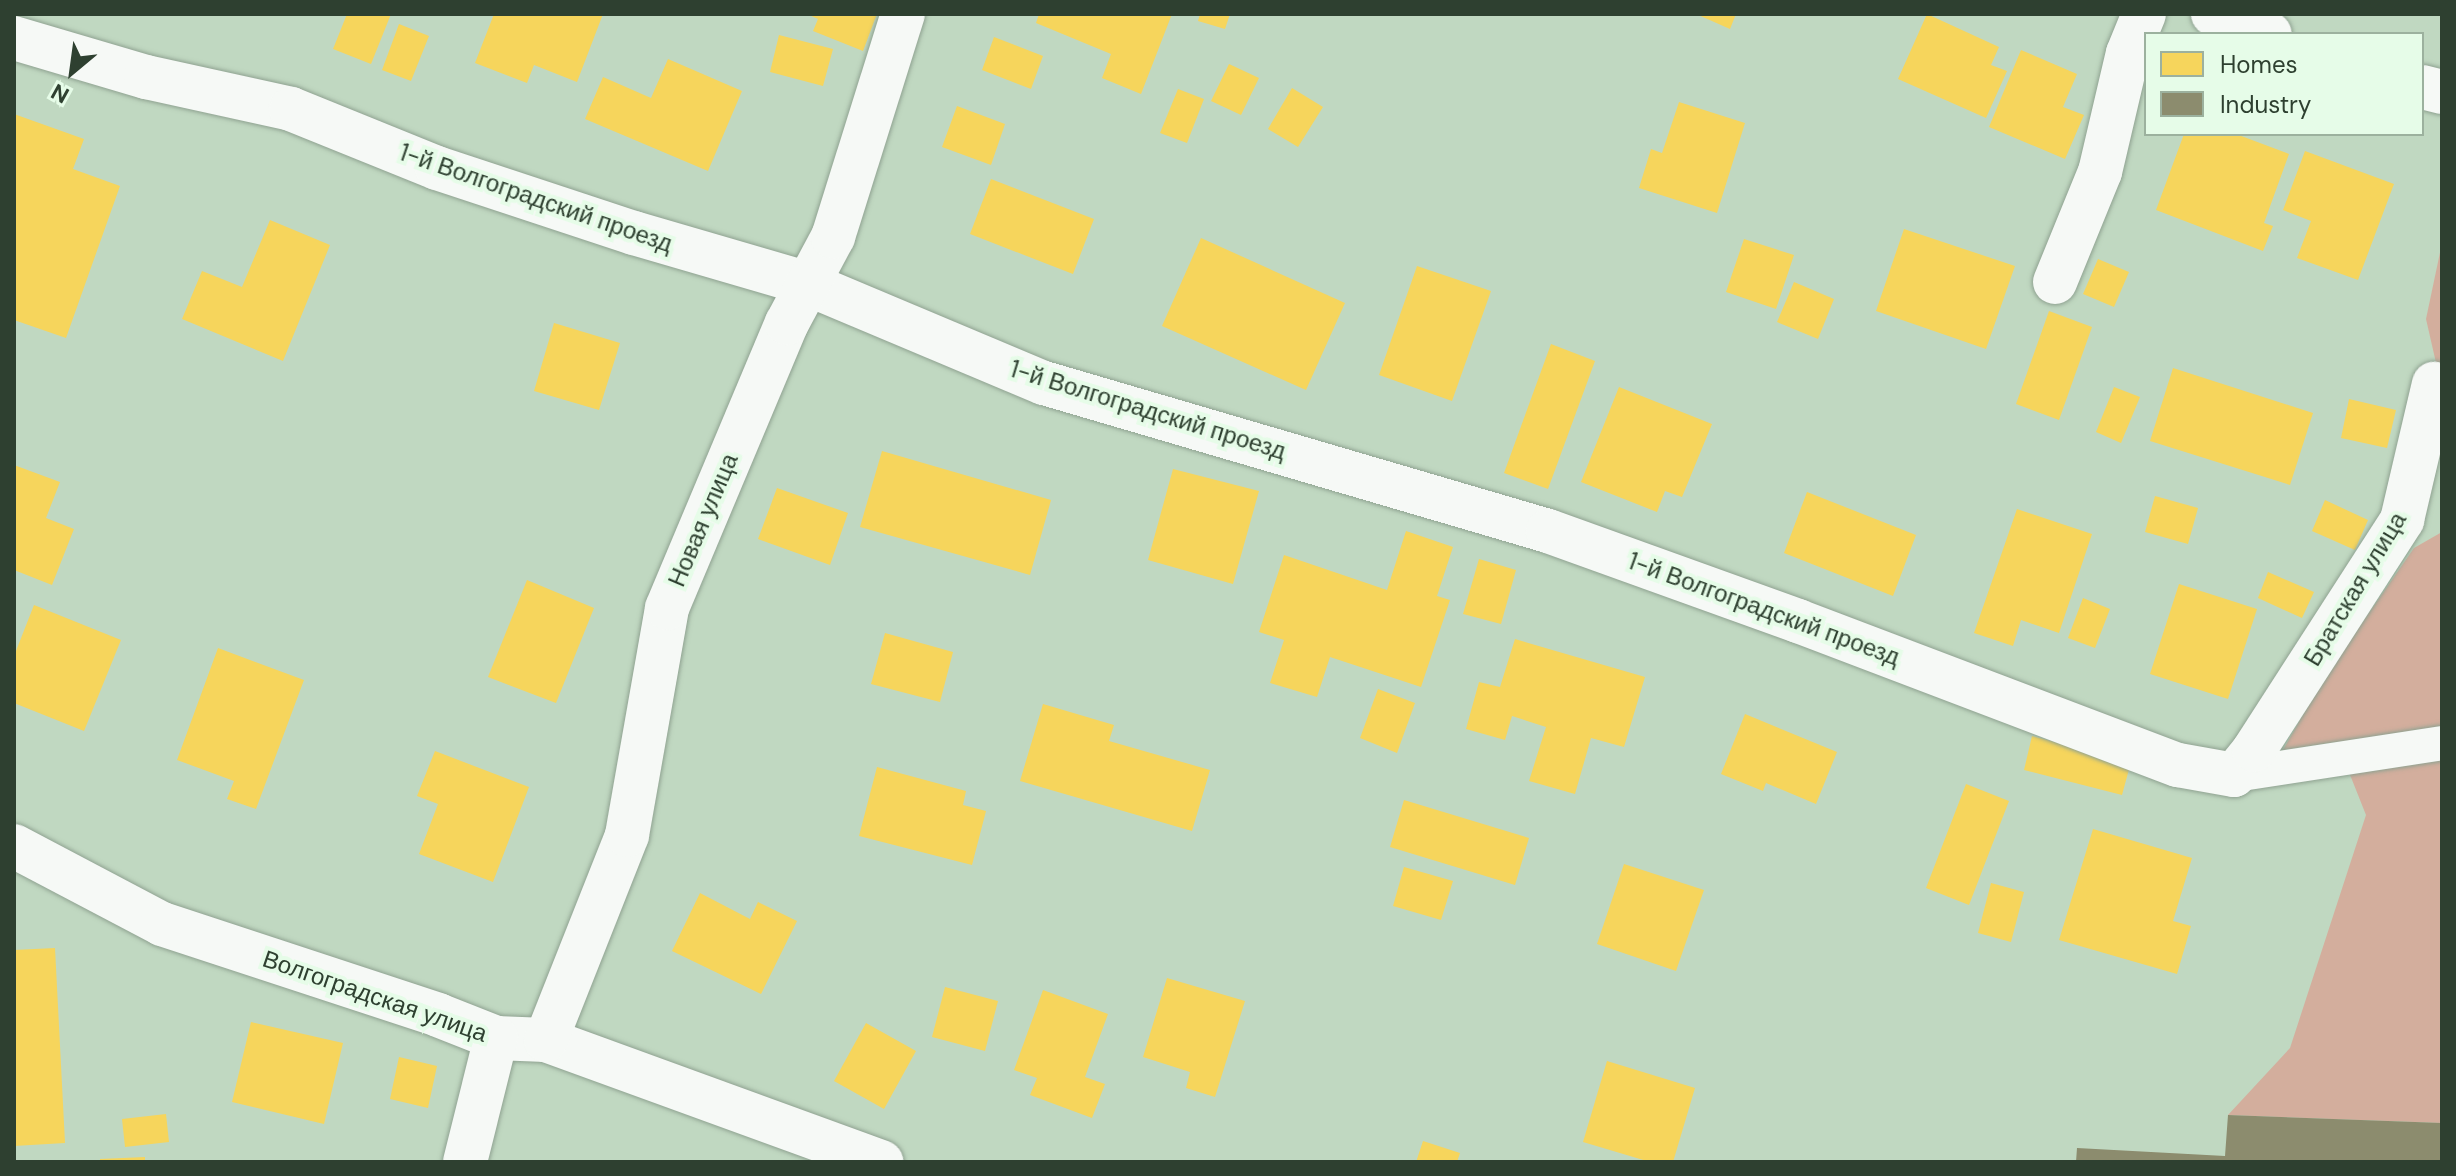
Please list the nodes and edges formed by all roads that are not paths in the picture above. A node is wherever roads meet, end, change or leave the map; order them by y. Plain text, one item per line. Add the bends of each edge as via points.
1 (903, 14) edge
2 (2144, 14) edge
3 (2213, 14) edge
4 (2264, 32) edge
5 (14, 38) edge
6 (2055, 282) dead end
7 (808, 284) junction
8 (2434, 384) dead end
9 (2442, 743) edge
10 (2234, 775) junction
11 (14, 846) edge
12 (496, 1038) junction
13 (546, 1040) junction
14 (465, 1162) edge
15 (882, 1162) edge

1 - 7 street, Новая улица via 833,237
2 - 6 street via 2128,53 2100,172
3 - 4 street
5 - 7 street, 1-й Волгоградский проезд via 146,77 291,109 437,168
7 - 10 street, 1-й Волгоградский проезд via 1044,383 1548,531 2178,765
7 - 13 street, Новая улица via 667,608 627,835
8 - 10 street, Братская улица via 2402,520
9 - 10 lane
11 - 12 street, Волгоградская улица via 162,924
12 - 13 street, Волгоградская улица
12 - 14 street
13 - 15 street, Волгоградская улица

